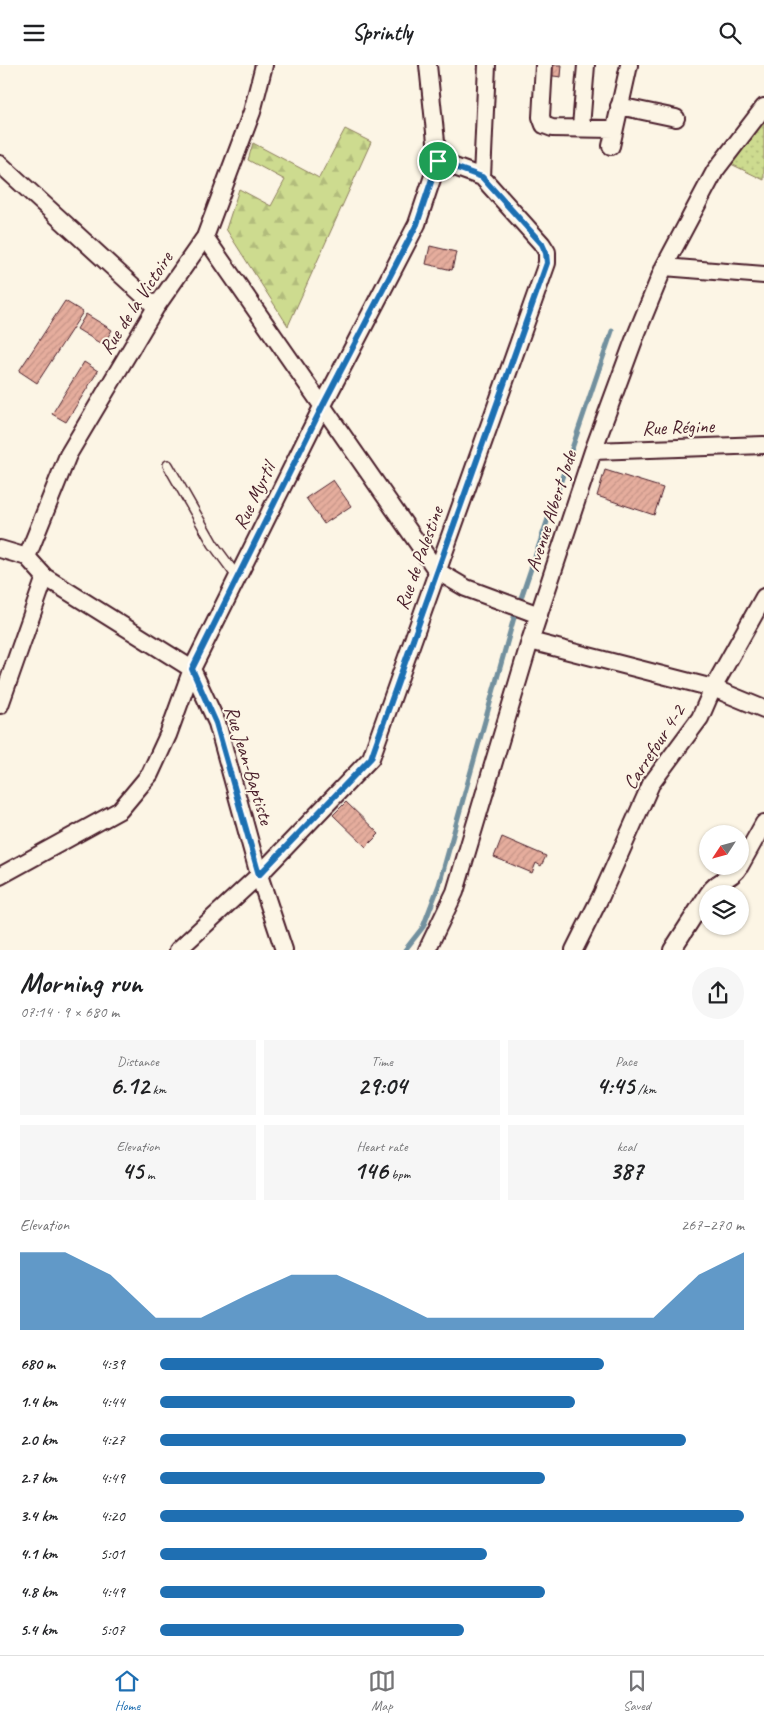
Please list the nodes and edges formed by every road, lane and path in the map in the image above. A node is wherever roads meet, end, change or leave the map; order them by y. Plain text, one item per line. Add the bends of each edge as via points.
1 (264, 65) edge
2 (428, 65) edge
3 (487, 65) edge
4 (544, 65) edge
5 (586, 65) edge
6 (629, 65) edge
7 (619, 106) junction
8 (764, 107) edge
9 (676, 118) dead end
10 (581, 127) junction
11 (438, 161) junction
12 (0, 164) edge
13 (482, 177) junction
14 (205, 237) junction
15 (664, 267) junction
16 (764, 275) edge
17 (156, 307) junction
18 (323, 405) junction
19 (764, 445) edge
20 (593, 451) junction
21 (168, 465) dead end
22 (0, 549) edge
23 (27, 557) junction
24 (437, 571) junction
25 (45, 577) junction
26 (238, 578) junction
27 (764, 597) edge
28 (539, 615) junction
29 (530, 641) junction
30 (192, 669) junction
31 (713, 688) junction
32 (0, 705) edge
33 (764, 709) edge
34 (764, 823) edge
35 (749, 850) edge
36 (259, 875) junction
37 (735, 875) edge
38 (0, 876) edge
39 (714, 885) edge
40 (699, 908) edge
41 (178, 950) edge
42 (284, 950) edge
43 (427, 950) edge
44 (574, 950) edge
45 (672, 950) edge

1 - 14 street, Rue de la Victoire via 252,112
2 - 11 street, Rue Myrtil
3 - 13 street
4 - 10 street via 541,117 544,125 552,128
5 - 10 street
6 - 7 street
7 - 9 street
7 - 10 street via 612,137
8 - 15 street, Avenue Albert Jode via 715,171
11 - 13 street, Rue de Palestine
11 - 18 street, Rue Myrtil via 417,224
12 - 17 street
13 - 24 street, Rue de Palestine via 542,244 547,263
14 - 17 street, Rue de la Victoire
14 - 18 street
15 - 16 street
15 - 20 street, Avenue Albert Jode
17 - 23 street, Rue de la Victoire via 68,455
18 - 24 street
18 - 26 street, Rue Myrtil
19 - 20 street, Rue Régine
20 - 28 street, Avenue Albert Jode
21 - 26 lane via 213,544
22 - 23 street
23 - 25 street
24 - 28 street via 466,588
24 - 36 street, Rue de Palestine via 371,758
25 - 30 street
25 - 32 street
26 - 30 street, Rue Myrtil
27 - 31 street, Carrefour 4-2
28 - 29 street, Avenue Albert Jode
29 - 31 street
29 - 43 street, Avenue Albert Jode via 455,892
30 - 36 street, Rue Jean-Baptiste via 216,723
30 - 38 street, Rue Myrtil via 150,774 120,809
31 - 33 street
31 - 44 street, Carrefour 4-2 via 700,719 651,785
34 - 35 street
36 - 41 street, Rue de Palestine
36 - 42 street, Rue Jean-Baptiste
37 - 39 street
40 - 45 street

